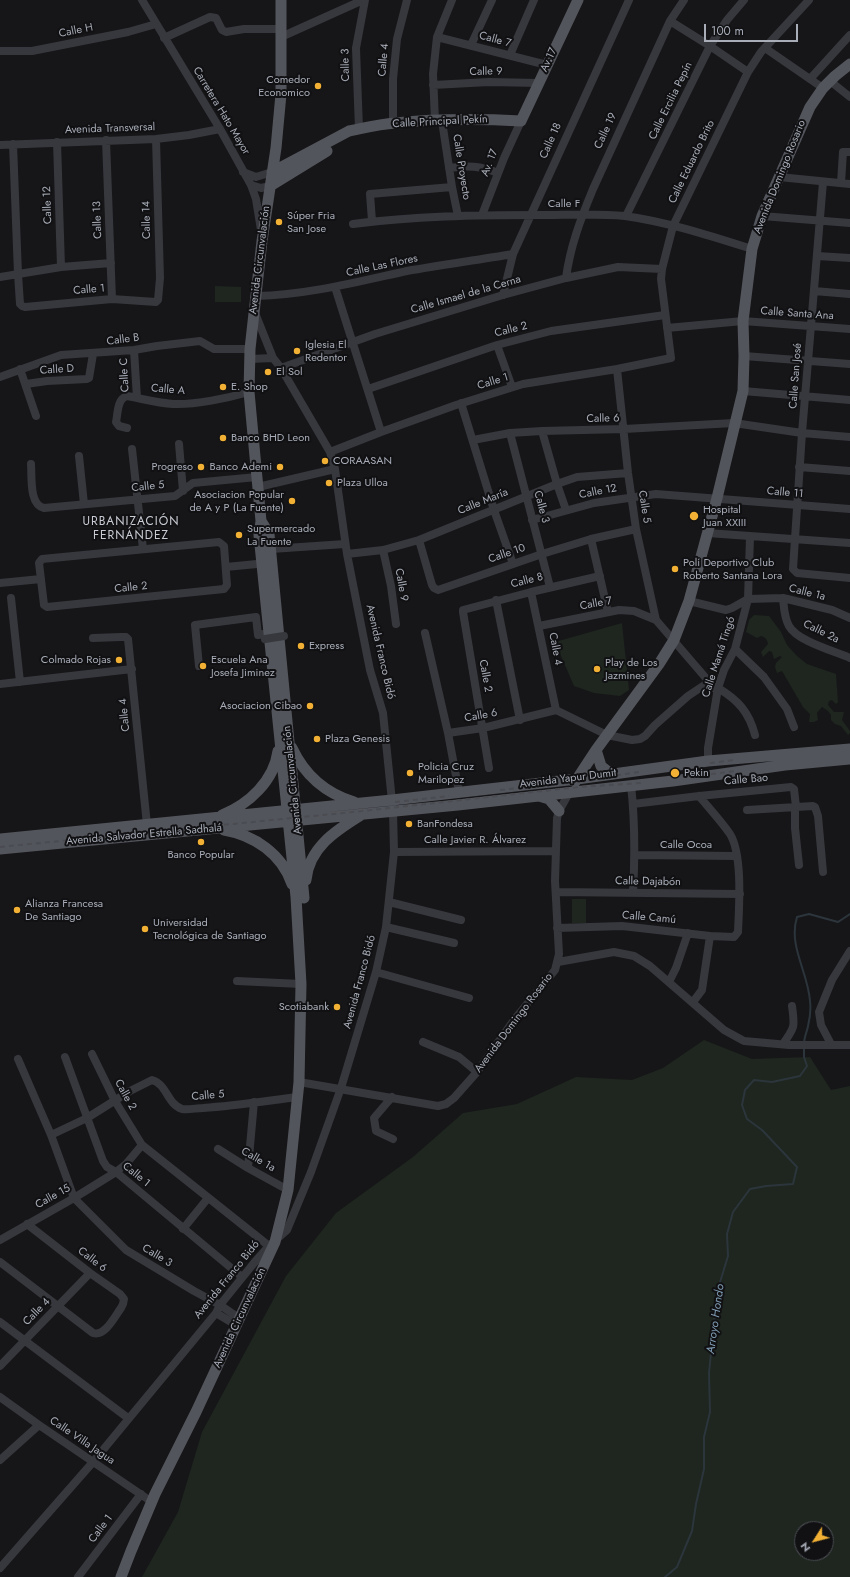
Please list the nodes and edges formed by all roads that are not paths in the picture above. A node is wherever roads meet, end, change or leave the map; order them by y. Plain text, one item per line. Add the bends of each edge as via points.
1 (142, 0) edge
2 (281, 0) edge
3 (364, 0) edge
4 (407, 0) edge
5 (452, 0) edge
6 (492, 0) edge
7 (534, 0) edge
8 (578, 0) edge
9 (629, 0) edge
10 (684, 0) edge
11 (744, 0) edge
12 (809, 0) edge
13 (670, 21) junction
14 (156, 24) junction
15 (281, 33) junction
16 (850, 35) edge
17 (437, 36) junction
18 (164, 38) junction
19 (471, 45) junction
20 (710, 46) junction
21 (765, 48) junction
22 (0, 51) edge
23 (510, 55) junction
24 (850, 64) edge
25 (547, 65) junction
26 (748, 72) junction
27 (810, 79) junction
28 (539, 83) junction
29 (434, 85) junction
30 (827, 85) junction
31 (850, 97) edge
32 (439, 121) junction
33 (521, 121) junction
34 (394, 123) junction
35 (220, 129) junction
36 (359, 129) junction
37 (156, 139) junction
38 (106, 140) junction
39 (57, 142) junction
40 (13, 144) junction
41 (0, 145) edge
42 (276, 148) junction
43 (850, 152) edge
44 (292, 161) junction
45 (449, 168) junction
46 (244, 172) junction
47 (272, 172) junction
48 (498, 173) junction
49 (779, 178) junction
50 (824, 182) junction
51 (841, 183) junction
52 (850, 184) edge
53 (251, 185) junction
54 (270, 186) junction
55 (452, 187) junction
56 (482, 215) junction
57 (531, 215) junction
58 (582, 215) junction
59 (458, 216) junction
60 (626, 216) junction
61 (762, 216) junction
62 (819, 220) junction
63 (372, 221) junction
64 (850, 223) edge
65 (353, 224) dead end
66 (673, 226) junction
67 (262, 241) junction
68 (752, 249) junction
69 (513, 254) junction
70 (817, 256) junction
71 (850, 258) edge
72 (111, 263) junction
73 (61, 267) junction
74 (662, 269) junction
75 (18, 274) junction
76 (0, 277) edge
77 (566, 278) junction
78 (335, 287) junction
79 (814, 291) junction
80 (850, 294) edge
81 (503, 295) junction
82 (256, 296) junction
83 (112, 299) junction
84 (158, 300) joint
85 (254, 311) junction
86 (665, 316) junction
87 (743, 321) junction
88 (811, 326) junction
89 (667, 328) junction
90 (850, 329) edge
91 (352, 342) junction
92 (497, 345) junction
93 (134, 350) junction
94 (93, 354) junction
95 (250, 354) junction
96 (744, 356) junction
97 (273, 358) junction
98 (671, 358) joint
99 (808, 361) junction
100 (850, 364) edge
101 (281, 368) junction
102 (617, 369) junction
103 (20, 370) junction
104 (0, 377) edge
105 (26, 384) junction
106 (512, 388) junction
107 (368, 389) junction
108 (742, 391) junction
109 (249, 392) junction
110 (806, 396) junction
111 (137, 398) junction
112 (850, 400) edge
113 (461, 403) junction
114 (36, 416) dead end
115 (734, 423) junction
116 (127, 428) dead end
117 (624, 429) junction
118 (542, 431) junction
119 (381, 432) junction
120 (510, 433) junction
121 (802, 433) junction
122 (850, 437) edge
123 (473, 440) junction
124 (179, 444) dead end
125 (132, 448) dead end
126 (330, 452) junction
127 (79, 456) dead end
128 (30, 464) dead end
129 (799, 467) junction
130 (335, 469) junction
131 (850, 471) edge
132 (628, 473) junction
133 (258, 482) junction
134 (557, 484) junction
135 (183, 491) junction
136 (526, 496) junction
137 (632, 497) junction
138 (717, 498) junction
139 (138, 500) junction
140 (84, 504) junction
141 (796, 506) junction
142 (850, 509) edge
143 (494, 510) junction
144 (566, 510) junction
145 (532, 520) junction
146 (261, 521) junction
147 (636, 529) junction
148 (707, 533) junction
149 (750, 536) junction
150 (591, 539) junction
151 (419, 540) junction
152 (794, 540) junction
153 (850, 543) edge
154 (345, 544) junction
155 (143, 549) junction
156 (271, 549) junction
157 (383, 550) junction
158 (347, 554) junction
159 (542, 554) junction
160 (267, 563) junction
161 (513, 564) junction
162 (226, 567) junction
163 (600, 576) junction
164 (850, 578) edge
165 (41, 579) junction
166 (0, 583) edge
167 (550, 587) junction
168 (531, 592) junction
169 (11, 598) dead end
170 (783, 598) junction
171 (748, 599) junction
172 (496, 600) junction
173 (689, 601) junction
174 (462, 612) joint
175 (608, 612) junction
176 (850, 618) edge
177 (656, 620) junction
178 (396, 624) dead end
179 (539, 626) junction
180 (425, 633) dead end
181 (93, 638) dead end
182 (282, 640) junction
183 (674, 640) junction
184 (735, 649) junction
185 (850, 658) edge
186 (198, 666) dead end
187 (132, 669) junction
188 (20, 682) junction
189 (709, 682) junction
190 (0, 684) edge
191 (718, 689) junction
192 (556, 710) junction
193 (520, 720) junction
194 (483, 728) junction
195 (794, 728) dead end
196 (448, 733) junction
197 (608, 735) junction
198 (755, 735) dead end
199 (284, 738) junction
200 (850, 748) edge
201 (596, 750) junction
202 (708, 761) junction
203 (848, 761) edge
204 (489, 768) dead end
205 (611, 774) junction
206 (577, 779) junction
207 (631, 786) junction
208 (459, 792) junction
209 (569, 793) junction
210 (539, 796) junction
211 (699, 796) junction
212 (358, 803) junction
213 (633, 804) junction
214 (392, 806) junction
215 (796, 807) junction
216 (747, 810) dead end
217 (559, 811) junction
218 (363, 814) junction
219 (292, 815) junction
220 (213, 823) junction
221 (147, 825) junction
222 (0, 839) edge
223 (0, 849) edge
224 (556, 851) junction
225 (394, 852) junction
226 (635, 855) junction
227 (736, 856) junction
228 (799, 865) dead end
229 (823, 872) dead end
230 (556, 892) junction
231 (633, 893) junction
232 (740, 894) junction
233 (300, 897) junction
234 (389, 902) junction
235 (461, 920) dead end
236 (386, 927) junction
237 (557, 928) junction
238 (688, 933) junction
239 (710, 936) junction
240 (454, 943) dead end
241 (850, 951) edge
242 (558, 962) junction
243 (376, 972) junction
244 (237, 981) dead end
245 (669, 982) junction
246 (301, 984) junction
247 (469, 998) dead end
248 (693, 1002) junction
249 (792, 1006) dead end
250 (300, 1042) junction
251 (423, 1042) dead end
252 (786, 1044) junction
253 (831, 1044) junction
254 (850, 1045) edge
255 (92, 1054) dead end
256 (65, 1057) dead end
257 (18, 1059) dead end
258 (478, 1072) junction
259 (299, 1082) junction
260 (341, 1088) junction
261 (298, 1097) junction
262 (392, 1097) junction
263 (115, 1101) junction
264 (254, 1102) junction
265 (87, 1118) junction
266 (51, 1135) junction
267 (393, 1139) dead end
268 (142, 1145) junction
269 (218, 1150) dead end
270 (248, 1168) junction
271 (116, 1172) junction
272 (288, 1190) junction
273 (74, 1198) junction
274 (208, 1198) junction
275 (27, 1224) junction
276 (183, 1228) junction
277 (0, 1240) edge
278 (272, 1244) junction
279 (0, 1262) edge
280 (90, 1273) junction
281 (242, 1277) junction
282 (220, 1305) junction
283 (58, 1306) junction
284 (216, 1313) junction
285 (0, 1322) edge
286 (238, 1322) junction
287 (24, 1341) junction
288 (0, 1366) edge
289 (0, 1397) edge
290 (128, 1418) junction
291 (39, 1425) junction
292 (0, 1460) edge
293 (93, 1462) junction
294 (141, 1494) junction
295 (152, 1502) junction
296 (0, 1568) edge
297 (78, 1577) edge
298 (121, 1577) edge

1 - 14 street, Carretera Hato Mayor
2 - 15 main road, Avenida Circunvalación
3 - 15 street
3 - 36 street, Calle 3 via 356,48
4 - 34 street, Calle 4 via 397,39 393,79
5 - 17 street, Calle Proyecto
6 - 19 street
7 - 23 street
8 - 25 main road, Av.17
9 - 57 street, Calle 18
10 - 13 street, Calle 19
11 - 20 street, Calle Ercilia Pepín
12 - 21 street, Calle Eduardo Brito
13 - 20 street
13 - 58 street, Calle 19
14 - 18 street, Carretera Hato Mayor
14 - 22 street, Calle H via 32,51
15 - 18 street via 244,29 226,32 222,30 216,18 210,17
15 - 42 main road, Avenida Circunvalación via 281,94
16 - 27 street
17 - 19 street, Calle 7
17 - 29 street, Calle Proyecto
18 - 35 street, Carretera Hato Mayor
19 - 23 street, Calle 7
20 - 26 street
20 - 60 street, Calle Ercilia Pepín
21 - 26 street, Calle Eduardo Brito
21 - 27 street
23 - 25 street, Calle 7
24 - 30 main road, Avenida Domingo Rosario
25 - 28 main road, Av.17
26 - 66 street, Calle Eduardo Brito
27 - 30 street
28 - 29 street, Calle 9
28 - 33 main road, Av.17
29 - 32 street, Calle Proyecto
30 - 31 street
30 - 49 main road, Avenida Domingo Rosario via 810,107
32 - 33 main road, Calle Principal Pekín
32 - 34 main road, Calle Principal Pekín
32 - 45 street, Calle Proyecto
33 - 48 street, Av. 17
34 - 36 main road, Calle Principal Pekín
35 - 37 street, Avenida Transversal
35 - 46 street, Carretera Hato Mayor
36 - 44 main road, Calle Principal Pekín
36 - 54 main road, Calle Principal Pekín via 351,137
37 - 38 street, Avenida Transversal
37 - 84 street, Calle 14 via 160,278
38 - 39 street, Avenida Transversal
38 - 72 street, Calle 13
39 - 40 street, Avenida Transversal
39 - 73 street, Calle 12
40 - 41 street, Avenida Transversal
40 - 75 street
42 - 44 main road via 286,159
42 - 47 main road, Avenida Circunvalación
43 - 51 street via 844,152
44 - 47 main road, Calle Principal Pekín
45 - 48 street via 479,166
45 - 55 street, Calle Proyecto
46 - 47 street via 256,177
46 - 53 street, Carretera Hato Mayor
47 - 54 main road, Avenida Circunvalación
48 - 56 street, Av. 17
49 - 50 street
49 - 61 main road, Avenida Domingo Rosario
50 - 51 street
50 - 62 street, Calle San José
51 - 52 street
53 - 54 street via 261,188
53 - 67 street, Carretera Hato Mayor via 260,218
54 - 67 main road, Avenida Circunvalación
55 - 59 street, Calle Proyecto
55 - 63 street via 370,194
56 - 57 street, Calle F
56 - 59 street, Calle F
57 - 58 street, Calle F
57 - 69 street, Calle 18
58 - 60 street, Calle F
58 - 77 street, Calle 19 via 569,256
59 - 63 street, Calle F
60 - 66 street, Calle F
61 - 62 street
61 - 68 main road, Avenida Domingo Rosario
62 - 64 street
62 - 70 street, Calle San José
63 - 65 street, Calle F
66 - 68 street, Calle F
66 - 74 street, Calle Eduardo Brito
67 - 82 main road, Avenida Circunvalación
68 - 87 main road, Avenida Domingo Rosario
69 - 78 street, Calle Las Flores via 408,271
69 - 81 street, Calle 18
70 - 71 street
70 - 79 street, Calle San José
72 - 73 street
72 - 83 street, Calle 13
73 - 75 street
74 - 77 street, Calle Ismael de la Cerna via 618,267
74 - 86 street, Calle Eduardo Brito via 660,279
75 - 76 street
75 - 83 street, Calle 1 via 22,306
77 - 81 street, Calle Ismael de la Cerna
78 - 82 street, Calle Las Flores
78 - 91 street
79 - 80 street
79 - 88 street, Calle San José
81 - 91 street, Calle Ismael de la Cerna
82 - 85 main road, Avenida Circunvalación
83 - 84 street, Calle 1 via 156,302
85 - 95 main road, Avenida Circunvalación
85 - 97 street, Avenida Franco Bidó
86 - 89 street, Calle Eduardo Brito
86 - 92 street, Calle 2 via 551,331
87 - 88 street, Calle Santa Ana
87 - 89 street, Calle Santa Ana
87 - 96 main road, Avenida Domingo Rosario
88 - 90 street, Calle Santa Ana
88 - 99 street, Calle San José
89 - 98 street, Calle Eduardo Brito
91 - 101 street, Calle Ismael de la Cerna
91 - 107 street
92 - 106 street
92 - 107 street, Calle 2
93 - 94 street, Calle B
93 - 95 street, Calle B via 200,342 214,349
93 - 111 street, Calle C
94 - 103 street, Calle B via 57,356
94 - 105 street, Calle D via 87,379 47,380
95 - 97 street, Calle B
95 - 109 main road, Avenida Circunvalación
96 - 99 street
96 - 108 main road, Avenida Domingo Rosario
97 - 101 street, Avenida Franco Bidó
98 - 102 street, Calle 1
99 - 100 street
99 - 110 street, Calle San José
101 - 126 street, Avenida Franco Bidó
102 - 106 street, Calle 1
102 - 117 street, Calle 5
103 - 104 street, Calle B
103 - 105 street
105 - 114 street
106 - 113 street, Calle 1
107 - 119 street
108 - 110 street
108 - 115 main road, Avenida Domingo Rosario
109 - 111 street, Calle A via 180,404
109 - 133 main road, Avenida Circunvalación
110 - 112 street
110 - 121 street, Calle San José
111 - 116 street, Calle A via 124,397 119,403 116,422 119,426
113 - 119 street, Calle 1
113 - 123 street
115 - 117 street, Calle 6
115 - 121 street
115 - 138 main road, Avenida Domingo Rosario
117 - 118 street, Calle 6
117 - 132 street, Calle 5
118 - 120 street, Calle 6
118 - 134 street
119 - 126 street, Calle 1
120 - 123 street, Calle 6
120 - 136 street, Calle 3
121 - 122 street
121 - 129 street, Calle San José
123 - 143 street
124 - 135 street
125 - 139 street
126 - 130 street, Avenida Franco Bidó
127 - 140 street
128 - 140 street, Calle 5 via 33,500 38,506 44,508
129 - 131 street
129 - 141 street, Calle San José
130 - 133 street, Calle 5
130 - 154 street, Avenida Franco Bidó
132 - 134 street, Calle María via 577,477
132 - 137 street, Calle 5
133 - 135 street, Calle 5 via 193,483
133 - 146 main road, Avenida Circunvalación
134 - 136 street, Calle María
134 - 144 street
135 - 139 street, Calle 5 via 174,496
136 - 143 street, Calle María
136 - 145 street, Calle 3
137 - 138 street, Calle 12 via 656,494
137 - 144 street, Calle 12
137 - 147 street, Calle 5
138 - 141 street, Calle 11
138 - 148 main road, Avenida Domingo Rosario
139 - 140 street, Calle 5
139 - 155 street
141 - 142 street, Calle 11
141 - 152 street, Calle San José
143 - 151 street, Calle María
143 - 161 street
144 - 145 street, Calle 12
145 - 159 street, Calle 3
146 - 156 main road, Avenida Circunvalación via 269,534
146 - 160 main road, Avenida Circunvalación via 259,535
147 - 150 street, Calle 10
147 - 177 street, Calle 5
148 - 149 street
148 - 173 main road, Avenida Domingo Rosario
149 - 152 street
149 - 171 street, Calle Mamá Tingó
150 - 159 street, Calle 10
150 - 163 street
151 - 157 street, Calle María
151 - 161 street, Calle 10 via 432,585 438,590
152 - 153 street
152 - 164 street, Calle San José via 794,571
154 - 156 street
154 - 158 street, Avenida Franco Bidó
155 - 162 street via 219,542 224,546
155 - 165 street via 42,559 39,563
156 - 160 main road, Avenida Circunvalación
157 - 158 street, Calle María
157 - 178 street, Calle 9
158 - 214 street, Avenida Franco Bidó via 370,670 384,713
159 - 161 street, Calle 10
159 - 167 street, Calle 3
160 - 162 street
160 - 182 main road, Avenida Circunvalación
160 - 199 main road, Avenida Circunvalación
162 - 165 street, Calle 2 via 227,585 224,589 47,607 44,605
163 - 167 street, Calle 8
163 - 175 street
165 - 166 street
167 - 168 street, Calle 8
168 - 172 street, Calle 8
168 - 179 street, Calle 4
169 - 188 street
170 - 171 street, Calle 1a
170 - 176 street, Calle 1a via 832,610
170 - 185 street, Calle 2a via 784,614 789,627 798,636
171 - 173 street, Calle 1a via 726,610
171 - 184 street, Calle Mamá Tingó
172 - 174 street, Calle 8 via 466,608
172 - 193 street
173 - 183 main road, Avenida Domingo Rosario
174 - 194 street, Calle 2
175 - 177 street, Calle 7 via 634,611
175 - 179 street, Calle 7
177 - 183 street, Calle 5
179 - 192 street, Calle 4
180 - 196 street
181 - 187 street, Calle 4 via 126,637
182 - 186 street, bridge via 265,638 264,634 258,635 256,617 195,624
182 - 199 main road, Avenida Circunvalación
183 - 189 street, Calle 5
183 - 197 main road, Avenida Domingo Rosario
184 - 191 street, Calle Mamá Tingó
184 - 195 street via 764,677 787,709
187 - 188 street
187 - 221 street, Calle 4
188 - 190 street
189 - 191 street, Calle 5
189 - 197 street via 688,696 640,739
191 - 198 street, Calle 5 via 731,696 745,710 752,722
191 - 202 street, Calle Mamá Tingó
192 - 193 street, Calle 6
192 - 197 street
193 - 194 street, Calle 6
194 - 196 street, Calle 6
194 - 204 street, Calle 2
196 - 208 street
197 - 201 main road, Avenida Domingo Rosario
199 - 212 main road via 306,772 318,784 343,799
199 - 219 main road, Avenida Circunvalación
199 - 220 main road via 273,769 255,795
200 - 202 main road, Avenida Yapur Dumit
201 - 205 main road via 601,766
201 - 206 main road, Avenida Domingo Rosario
202 - 205 main road, Avenida Yapur Dumit
203 - 207 main road, Avenida Yapur Dumit via 800,763
205 - 206 main road, Avenida Yapur Dumit
206 - 208 main road, Avenida Yapur Dumit
206 - 209 main road, Avenida Domingo Rosario
207 - 209 main road, Avenida Yapur Dumit
207 - 213 street
208 - 214 main road, Avenida Yapur Dumit
209 - 210 main road, Avenida Yapur Dumit
209 - 217 street, Avenida Domingo Rosario
210 - 214 main road, Avenida Yapur Dumit
210 - 217 main road via 549,799
211 - 213 street, Calle Bao
211 - 215 street, Calle Bao via 791,787 794,789
211 - 227 street via 730,835 735,845
212 - 214 main road, Avenida Yapur Dumit
212 - 219 main road, Avenida Yapur Dumit
213 - 226 street
214 - 218 main road, Avenida Yapur Dumit
214 - 225 street, Avenida Franco Bidó
215 - 216 street
215 - 228 street via 795,828
215 - 229 street via 813,806 816,809
217 - 224 street, Avenida Domingo Rosario
218 - 219 main road, Avenida Yapur Dumit
218 - 233 main road via 336,830 319,848 311,861
219 - 220 main road, Avenida Salvador Estrella Sadhalá
219 - 233 main road, Avenida Circunvalación
220 - 221 main road, Avenida Salvador Estrella Sadhalá
220 - 223 main road, Avenida Salvador Estrella Sadhalá
220 - 233 main road via 243,834 270,850
221 - 222 main road, Avenida Salvador Estrella Sadhalá
224 - 225 street, Calle Javier R. Álvarez
224 - 230 street, Avenida Domingo Rosario
225 - 234 street, Avenida Franco Bidó
226 - 227 street, Calle Ocoa
226 - 231 street
227 - 232 street
230 - 231 street, Calle Dajabón
230 - 237 street, Avenida Domingo Rosario
231 - 232 street, Calle Dajabón
232 - 239 street, Calle Camú via 737,935
233 - 246 main road, Avenida Circunvalación
233 - 250 main road, Avenida Circunvalación via 308,980
234 - 235 street
234 - 236 street, Avenida Franco Bidó
236 - 240 street
236 - 243 street, Avenida Franco Bidó
237 - 238 street, Calle Camú via 622,926
237 - 242 street, Avenida Domingo Rosario
238 - 239 street, Calle Camú
238 - 245 street
239 - 248 street via 702,990
241 - 253 street via 832,980 819,1012 821,1025
242 - 245 street via 614,952 634,956
242 - 258 street, Avenida Domingo Rosario via 549,979 514,1020
243 - 247 street
243 - 260 street, Avenida Franco Bidó
244 - 246 street
245 - 248 street
246 - 250 main road, Avenida Circunvalación
248 - 252 street via 724,1030 744,1041
249 - 252 street via 794,1029
250 - 259 main road, Avenida Circunvalación
251 - 258 street via 459,1057
252 - 253 street
253 - 254 street
255 - 263 street, Calle 2
256 - 265 street, Calle 1
257 - 266 street
258 - 262 street, Avenida Domingo Rosario via 454,1098 442,1105
259 - 260 street, Avenida Domingo Rosario
259 - 261 main road, Avenida Circunvalación
260 - 262 street, Avenida Domingo Rosario
260 - 278 street, Avenida Franco Bidó via 296,1210 287,1230
261 - 264 street, Calle 5
261 - 272 main road, Avenida Circunvalación
262 - 267 street via 374,1118 376,1131
263 - 264 street, Calle 5 via 152,1080 158,1082 172,1102 180,1108
263 - 265 street, Calle 5
263 - 268 street, Calle 2
264 - 270 street
265 - 266 street, Calle 5
265 - 271 street, Calle 1 via 103,1161
266 - 273 street
268 - 271 street
268 - 274 street, Calle 2
269 - 270 street, Calle 1a
270 - 272 street, Calle 1a
271 - 273 street, Calle 15
271 - 276 street, Calle 1
272 - 278 main road, Avenida Circunvalación
273 - 275 street, Calle 15
273 - 282 street, Calle 3 via 126,1250
274 - 276 street
274 - 278 street, Calle 2
275 - 277 street, Calle 15
275 - 280 street, Calle 6
276 - 281 street, Calle 1
278 - 281 street, Avenida Franco Bidó
278 - 286 main road, Avenida Circunvalación
279 - 283 street
280 - 283 street, Calle 4
280 - 283 street, Calle 6 via 122,1296 123,1304 103,1331 96,1334 90,1331
281 - 282 street, Avenida Franco Bidó
282 - 284 street, Avenida Franco Bidó
282 - 286 street, Calle 3
283 - 287 street, Calle 4
284 - 286 street
284 - 290 street, Avenida Franco Bidó
285 - 287 street
286 - 295 main road, Avenida Circunvalación
287 - 288 street, Calle 4
287 - 290 street
289 - 291 street, Calle Villa Jagua
290 - 293 street, Avenida Franco Bidó
291 - 292 street
291 - 293 street, Calle Villa Jagua
293 - 294 street, Calle Villa Jagua
293 - 296 street, Avenida Franco Bidó
294 - 295 street, Calle Villa Jagua
294 - 297 street, Calle 1
295 - 298 main road, Avenida Circunvalación

